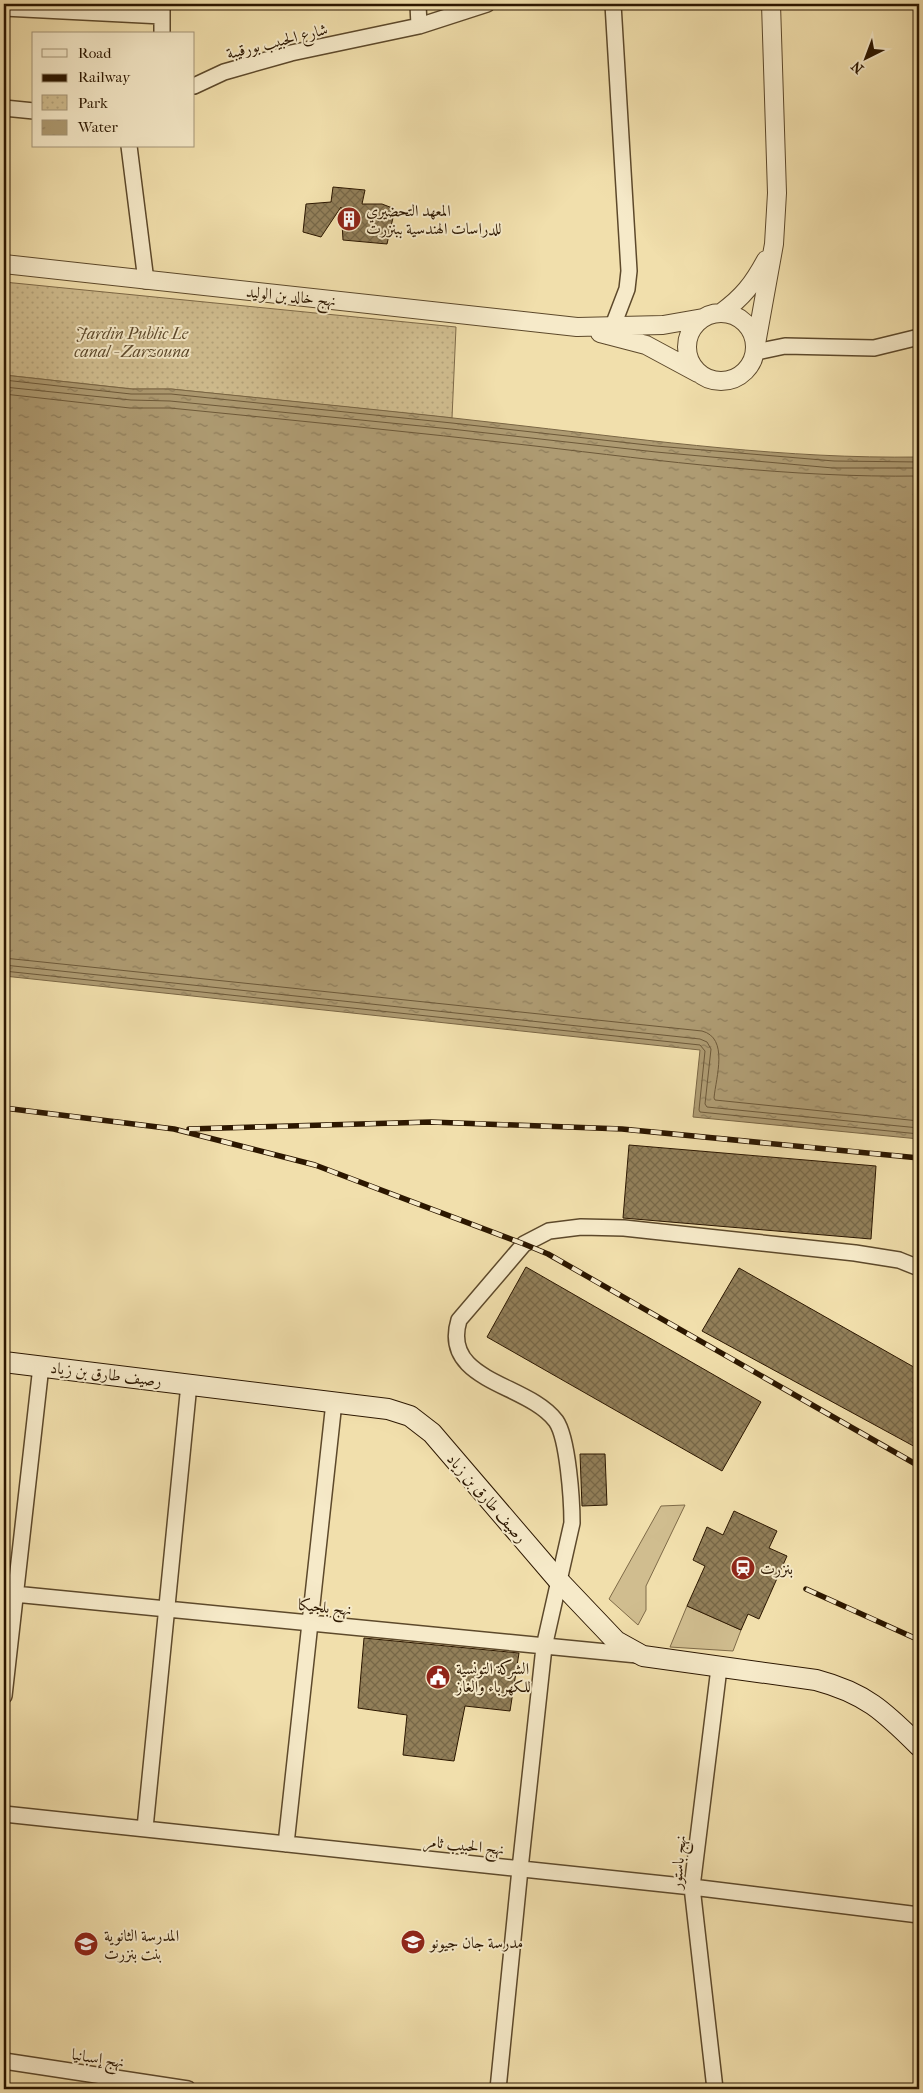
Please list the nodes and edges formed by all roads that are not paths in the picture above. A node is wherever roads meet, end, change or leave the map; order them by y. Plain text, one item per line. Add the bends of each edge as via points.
1 (418, 4) edge
2 (487, 4) edge
3 (613, 4) edge
4 (771, 4) edge
5 (4, 8) edge
6 (162, 10) edge
7 (419, 26) junction
8 (162, 32) edge
9 (195, 86) edge
10 (4, 108) edge
11 (32, 111) edge
12 (129, 148) edge
13 (774, 244) junction
14 (4, 264) edge
15 (146, 281) junction
16 (721, 313) junction
17 (703, 318) junction
18 (611, 331) junction
19 (919, 337) edge
20 (756, 348) junction
21 (700, 374) junction
22 (919, 1268) edge
23 (4, 1362) edge
24 (42, 1366) junction
25 (189, 1384) junction
26 (334, 1402) junction
27 (558, 1580) junction
28 (10, 1593) edge
29 (166, 1609) junction
30 (309, 1623) junction
31 (544, 1647) junction
32 (643, 1656) junction
33 (719, 1668) junction
34 (4, 1696) edge
35 (919, 1746) edge
36 (4, 1814) edge
37 (145, 1828) junction
38 (286, 1844) junction
39 (520, 1869) junction
40 (692, 1887) junction
41 (919, 1914) edge
42 (4, 2061) edge
43 (188, 2089) edge
44 (498, 2089) edge
45 (715, 2089) edge

1 - 7 street
2 - 7 street, شارع الحبيب بورقيبة
3 - 18 street via 629,271 628,289
4 - 13 street via 777,193
5 - 6 street
6 - 8 street
7 - 9 street, شارع الحبيب بورقيبة via 292,53 224,72
10 - 11 street
12 - 15 street
13 - 16 street via 748,290
13 - 20 street
14 - 15 street, نهج خالد بن الوليد
15 - 18 street, نهج خالد بن الوليد
16 - 17 street
16 - 20 street via 740,318 748,325
17 - 18 street, نهج خالد بن الوليد
17 - 21 street via 689,334 687,345 690,361
18 - 21 street, نهج خالد بن الوليد via 646,345
19 - 20 street via 874,348
20 - 21 street via 753,362 739,377 729,381 708,380
22 - 27 street via 899,1260 855,1254 624,1228 581,1227 549,1231 524,1244 459,1320 456,1344 460,1355 476,1372 539,1404 557,1424 563,1437 572,1524
23 - 24 main road, رصيف طارق بن زياد
24 - 25 main road, رصيف طارق بن زياد
24 - 28 street
25 - 26 main road, رصيف طارق بن زياد
25 - 29 street
26 - 27 main road, رصيف طارق بن زياد via 388,1409 410,1416 432,1433
26 - 30 street
27 - 31 street
27 - 32 main road, رصيف طارق بن زياد via 616,1641
28 - 29 street, نهج بلجيكا
28 - 34 street
29 - 30 street, نهج بلجيكا
29 - 37 street
30 - 31 street, نهج بلجيكا
30 - 38 street
31 - 32 street, نهج بلجيكا
31 - 39 street
32 - 33 main road, رصيف طارق بن زياد
33 - 35 main road, رصيف طارق بن زياد via 816,1680 838,1686 874,1704
33 - 40 street, نهج باستور
36 - 37 street, نهج الحبيب ثامر
37 - 38 street, نهج الحبيب ثامر
38 - 39 street, نهج الحبيب ثامر
39 - 40 street, نهج الحبيب ثامر
39 - 44 street
40 - 41 street, نهج الحبيب ثامر
40 - 45 street, نهج باستور
42 - 43 street, نهج إسبانيا

